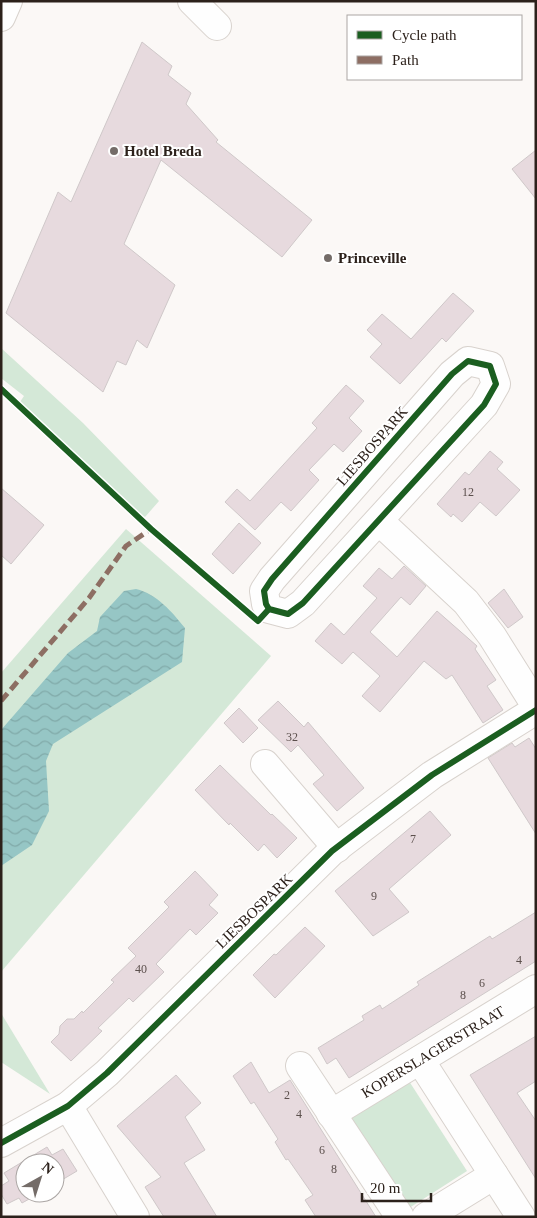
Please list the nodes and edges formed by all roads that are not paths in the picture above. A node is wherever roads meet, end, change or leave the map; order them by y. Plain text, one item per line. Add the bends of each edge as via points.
1 (8, 1) edge
2 (192, 1) edge
3 (1, 17) edge
4 (218, 26) dead end
5 (379, 521) junction
6 (536, 708) edge
7 (264, 764) dead end
8 (337, 848) junction
9 (536, 989) edge
10 (420, 1060) junction
11 (300, 1066) dead end
12 (68, 1106) junction
13 (331, 1114) junction
14 (1, 1144) edge
15 (494, 1175) junction
16 (135, 1217) edge
17 (400, 1217) edge
18 (426, 1217) edge
19 (521, 1217) edge

1 - 3 street
2 - 4 street
5 - 5 street, LIESBOSPARK via 484,405 496,384 490,366 468,361 452,374 272,579 264,590 269,609 288,614 303,603
5 - 6 street, LIESBOSPARK via 466,602 492,636
6 - 8 street, LIESBOSPARK via 432,775
7 - 8 street
8 - 12 street, LIESBOSPARK via 108,1073
9 - 10 street, KOPERSLAGERSTRAAT
10 - 13 street, KOPERSLAGERSTRAAT
10 - 15 street
11 - 13 street
12 - 14 street, LIESBOSPARK
12 - 16 street
13 - 17 street
15 - 18 street
15 - 19 street

